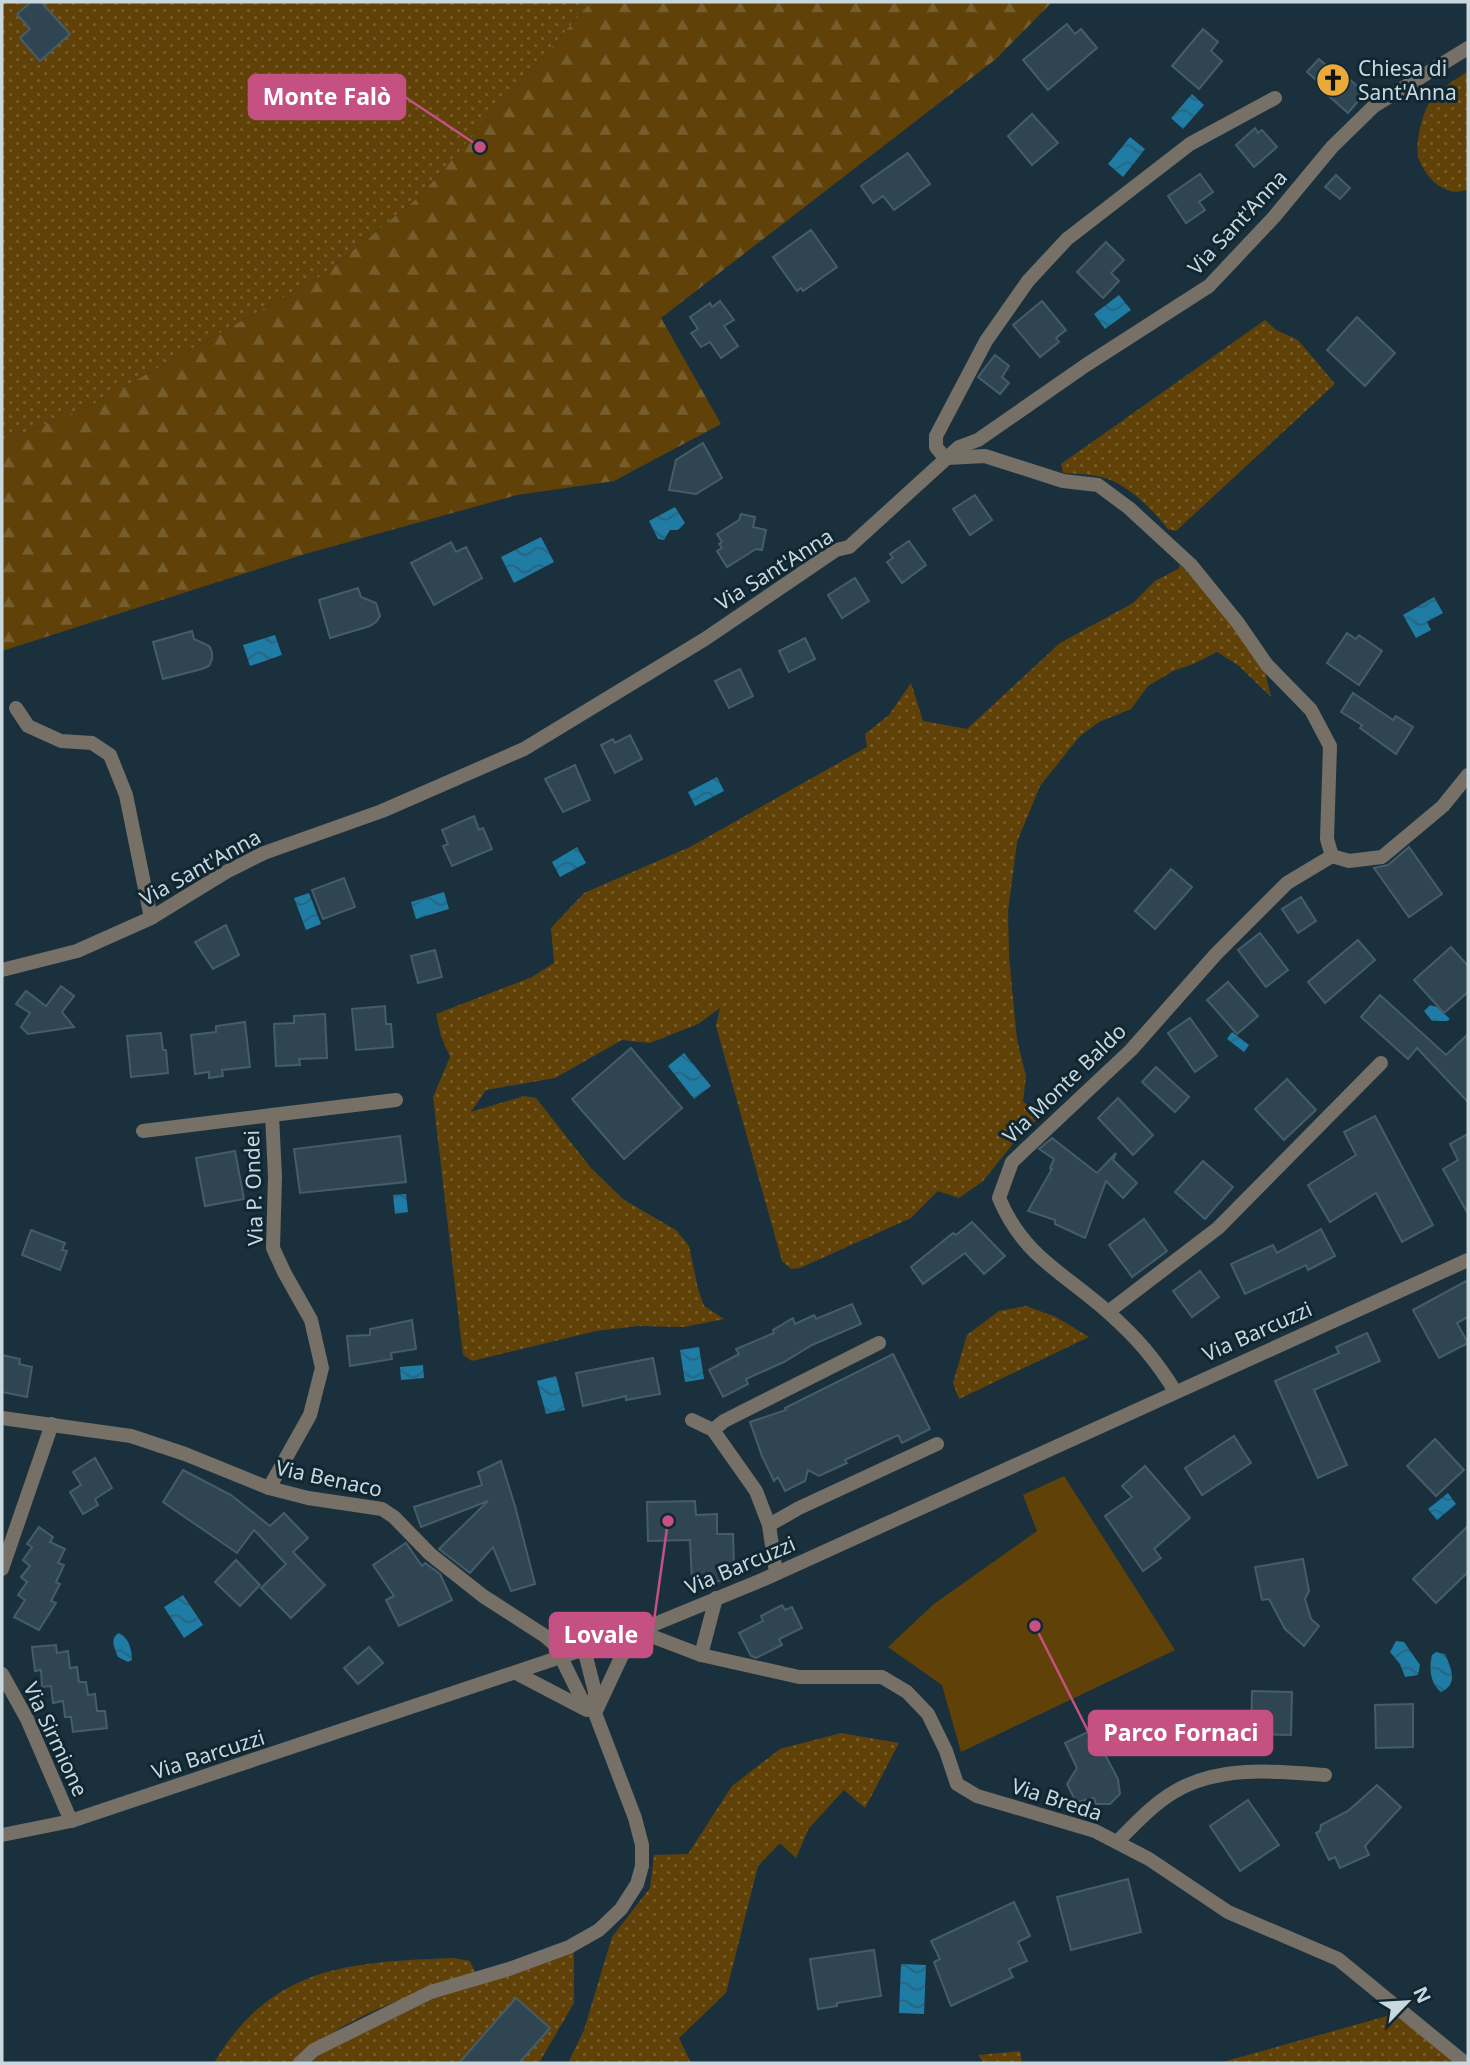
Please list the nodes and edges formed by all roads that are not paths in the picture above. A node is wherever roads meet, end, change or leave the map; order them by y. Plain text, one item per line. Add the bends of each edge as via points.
1 (1468, 48) edge
2 (1275, 98) dead end
3 (945, 458) junction
4 (16, 708) dead end
5 (1468, 775) edge
6 (1332, 856) junction
7 (151, 918) junction
8 (2, 970) edge
9 (1381, 1063) dead end
10 (396, 1100) dead end
11 (272, 1115) junction
12 (143, 1131) dead end
13 (1468, 1260) edge
14 (1108, 1312) junction
15 (879, 1343) dead end
16 (1175, 1391) junction
17 (2, 1418) edge
18 (692, 1420) dead end
19 (52, 1424) junction
20 (713, 1430) junction
21 (937, 1444) dead end
22 (269, 1488) junction
23 (769, 1525) junction
24 (2, 1569) edge
25 (776, 1573) junction
26 (716, 1598) junction
27 (638, 1631) junction
28 (584, 1649) junction
29 (701, 1655) junction
30 (560, 1657) junction
31 (516, 1673) junction
32 (2, 1674) edge
33 (595, 1713) junction
34 (1325, 1775) dead end
35 (71, 1821) junction
36 (2, 1835) edge
37 (1117, 1842) junction
38 (1460, 2060) edge
39 (300, 2063) edge

1 - 3 street, Via Sant'Anna via 1374,106 1209,286
2 - 3 street via 1190,144 1068,239 1028,281 986,341 936,436 936,447
3 - 6 street via 985,456 1063,481 1098,485 1191,565 1267,666 1311,710 1330,746 1327,839
3 - 7 street, Via Sant'Anna via 849,547 836,550 705,639 523,749 382,811 264,853
4 - 7 street via 28,726 61,741 92,743 110,755 126,794
5 - 6 street via 1443,806 1382,858 1349,861
6 - 14 street, Via Monte Baldo via 1287,884 1216,954 1131,1050 1012,1162 999,1198 1008,1220 1042,1261
7 - 8 street, Via Sant'Anna via 73,952
9 - 14 street via 1218,1227
10 - 11 street, Via P. Ondei
11 - 12 street, Via P. Ondei
11 - 22 street, Via P. Ondei via 273,1248 311,1320 322,1368 310,1415
13 - 16 street, Via Barcuzzi
14 - 16 street, Via Monte Baldo via 1154,1357
15 - 20 street
16 - 25 street, Via Barcuzzi
17 - 19 street, Via Benaco
18 - 20 street
19 - 22 street, Via Benaco via 131,1436
19 - 24 street
20 - 23 street via 756,1492
21 - 23 street
22 - 30 street, Via Benaco via 382,1509 483,1596 545,1636
23 - 25 street
25 - 26 street, Via Barcuzzi
26 - 27 street, Via Barcuzzi
26 - 29 street
27 - 28 street, Via Barcuzzi
27 - 29 street, Via Breda
27 - 33 street
28 - 30 street, Via Barcuzzi
28 - 33 street via 595,1692
29 - 37 street, Via Breda via 799,1677 882,1677 907,1692 928,1714 957,1784 977,1796 1095,1831
30 - 31 street, Via Barcuzzi
30 - 33 street, Via Benaco via 581,1698
31 - 33 street
31 - 35 street, Via Barcuzzi
32 - 35 street, Via Sirmione via 27,1719
33 - 39 street via 642,1845 637,1884 621,1909 569,1947 431,1992 314,2050
34 - 37 street via 1244,1773 1194,1783 1153,1806
35 - 36 street, Via Barcuzzi
37 - 38 street, Via Breda via 1228,1912 1338,1959

